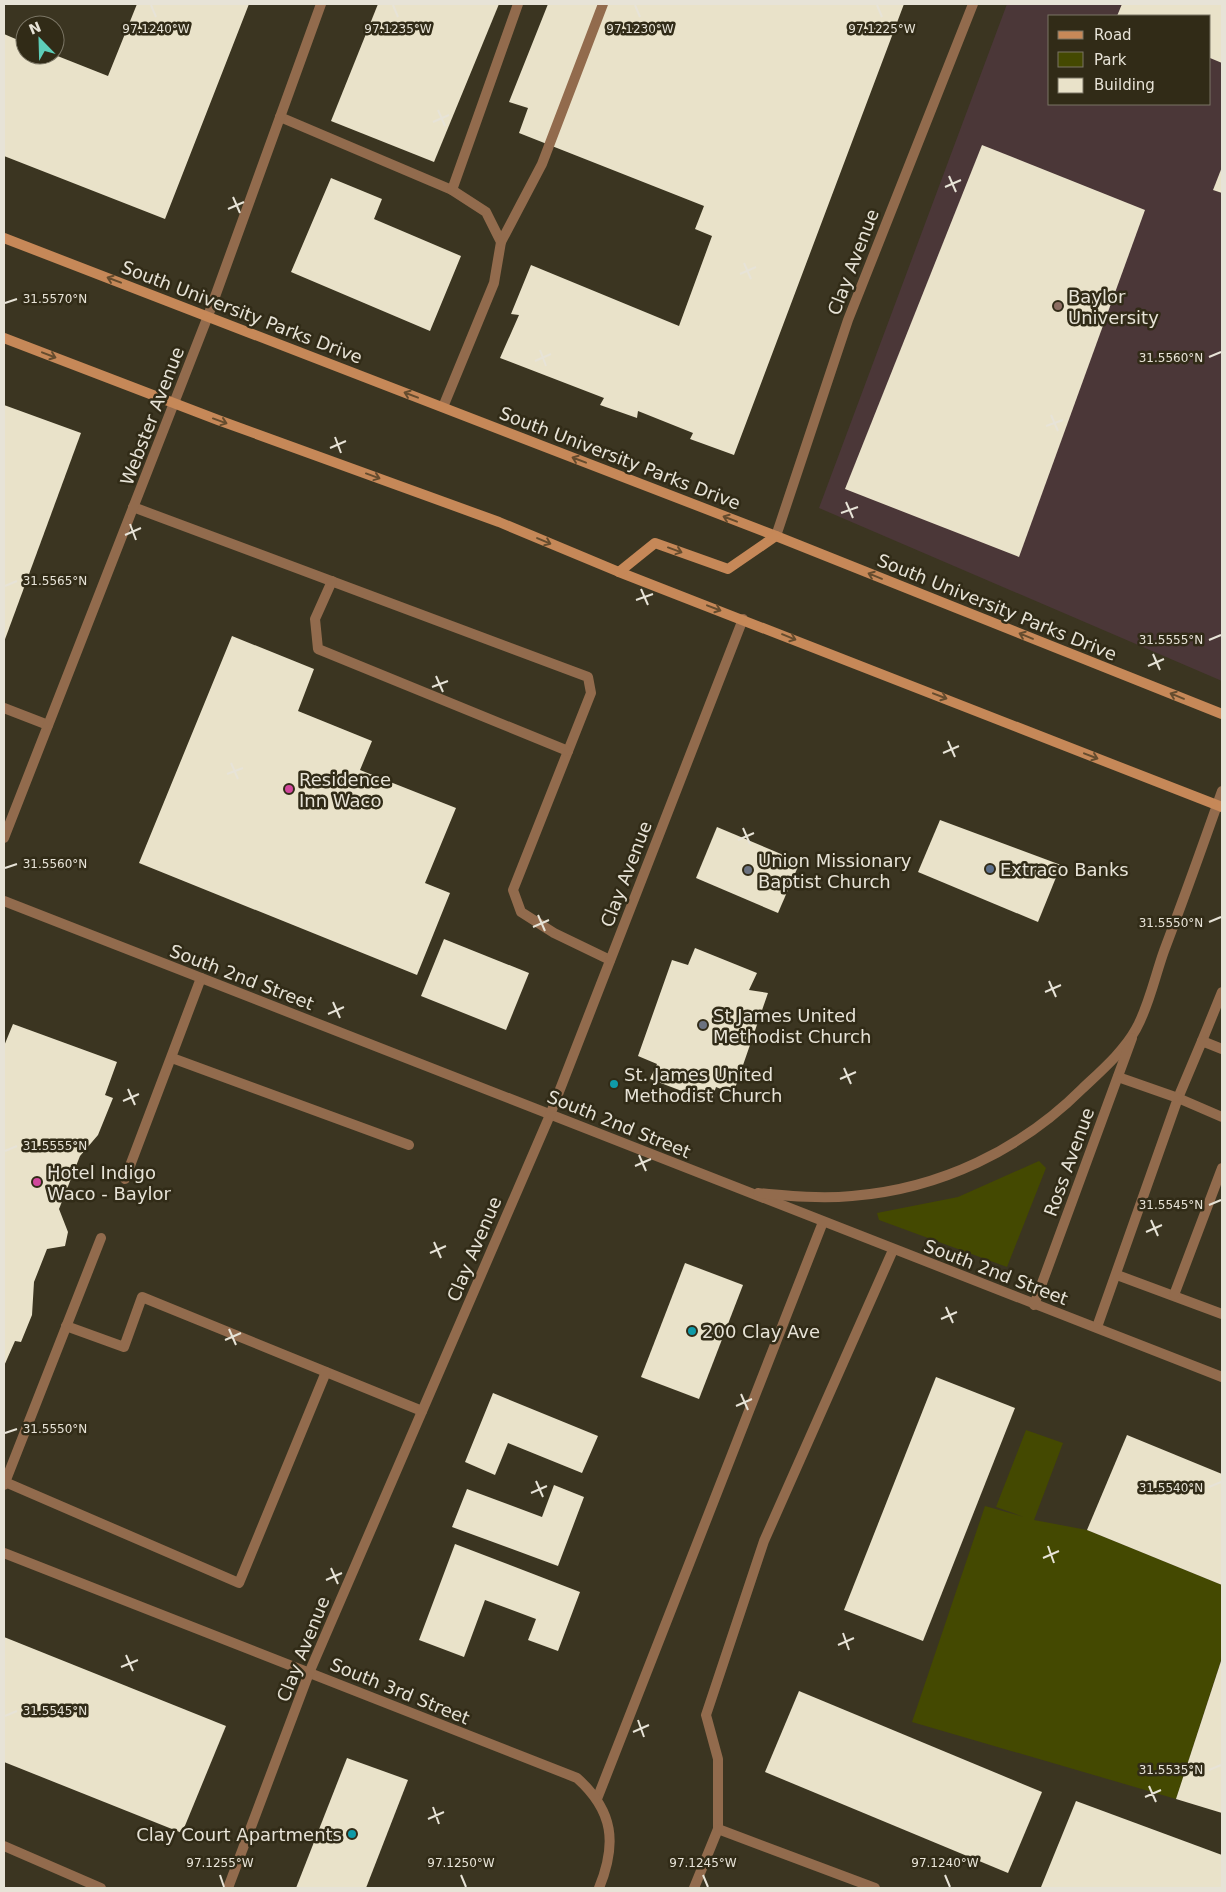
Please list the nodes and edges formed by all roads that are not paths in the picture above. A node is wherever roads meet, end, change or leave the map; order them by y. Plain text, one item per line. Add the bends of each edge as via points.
1 (321, 4) edge
2 (518, 4) edge
3 (603, 4) edge
4 (973, 4) edge
5 (280, 117) junction
6 (452, 190) junction
7 (4, 238) edge
8 (500, 242) junction
9 (208, 316) junction
10 (4, 338) edge
11 (174, 403) junction
12 (443, 407) junction
13 (134, 507) junction
14 (776, 536) junction
15 (619, 572) junction
16 (332, 581) junction
17 (743, 619) junction
18 (4, 708) edge
19 (1222, 714) edge
20 (48, 725) junction
21 (568, 751) junction
22 (1222, 791) edge
23 (1220, 806) edge
24 (4, 838) edge
25 (4, 901) edge
26 (610, 960) junction
27 (201, 978) junction
28 (1222, 992) edge
29 (1136, 1030) junction
30 (1202, 1041) junction
31 (1222, 1049) edge
32 (172, 1058) junction
33 (1118, 1078) junction
34 (1178, 1098) junction
35 (550, 1115) junction
36 (1222, 1117) edge
37 (409, 1145) dead end
38 (1222, 1168) edge
39 (125, 1179) dead end
40 (747, 1192) junction
41 (823, 1222) junction
42 (101, 1238) dead end
43 (894, 1250) junction
44 (1117, 1275) junction
45 (1174, 1295) junction
46 (1034, 1305) junction
47 (1222, 1314) edge
48 (66, 1326) junction
49 (1097, 1327) junction
50 (326, 1372) junction
51 (1222, 1377) edge
52 (422, 1411) junction
53 (4, 1483) edge
54 (4, 1553) edge
55 (309, 1673) junction
56 (597, 1799) junction
57 (718, 1829) junction
58 (4, 1846) edge
59 (101, 1888) edge
60 (228, 1888) edge
61 (599, 1888) edge
62 (694, 1888) edge
63 (875, 1888) edge

1 - 5 street, Webster Avenue
2 - 6 street
3 - 8 street via 542,164
4 - 14 street, Clay Avenue via 848,320
5 - 6 street
5 - 9 street, Webster Avenue
6 - 8 street via 486,212
9 -> 7 main road, South University Parks Drive
8 - 12 street via 494,284
9 - 11 street, Webster Avenue
12 -> 9 main road, South University Parks Drive
10 -> 11 main road
11 - 13 street, Webster Avenue
11 -> 15 main road via 499,522
14 -> 12 main road, South University Parks Drive
13 - 16 street
13 - 20 street, Webster Avenue
15 -> 14 main road via 655,543 728,569
19 -> 14 main road, South University Parks Drive
15 -> 17 main road
16 - 21 street via 315,619 318,649
16 - 21 street via 588,677 591,693
17 -> 23 main road
17 - 26 street, Clay Avenue
18 - 20 street
20 - 24 street, Webster Avenue
21 - 26 street via 514,890 520,912 554,933
22 - 23 street, Ross Avenue
23 - 29 street, Ross Avenue
25 - 27 street, South 2nd Street
26 - 35 street, Clay Avenue
27 - 32 street
27 - 35 street, South 2nd Street
28 - 30 street
29 - 33 street, Ross Avenue
29 - 40 street via 1060,1112 1017,1142 977,1164 928,1182 884,1193 812,1198
30 - 31 street
30 - 34 street
32 - 37 street
32 - 39 street
33 - 34 street
33 - 46 street, Ross Avenue
34 - 36 street
34 - 44 street
35 - 40 street, South 2nd Street
35 - 52 street, Clay Avenue
38 - 45 street
40 - 41 street, South 2nd Street
41 - 43 street, South 2nd Street
41 - 56 street
42 - 48 street
43 - 46 street, South 2nd Street
43 - 57 street via 764,1540 706,1715 718,1758
44 - 45 street
44 - 49 street
45 - 47 street
46 - 49 street, South 2nd Street
48 - 50 street via 124,1347 142,1297
48 - 53 street
49 - 51 street, South 2nd Street
50 - 52 street
50 - 53 street via 239,1583
52 - 55 street, Clay Avenue
54 - 55 street, South 3rd Street
55 - 56 street, South 3rd Street via 577,1778
55 - 60 street, Clay Avenue
56 - 61 street, South 3rd Street via 611,1840 610,1857
57 - 62 street
57 - 63 street
58 - 59 street

